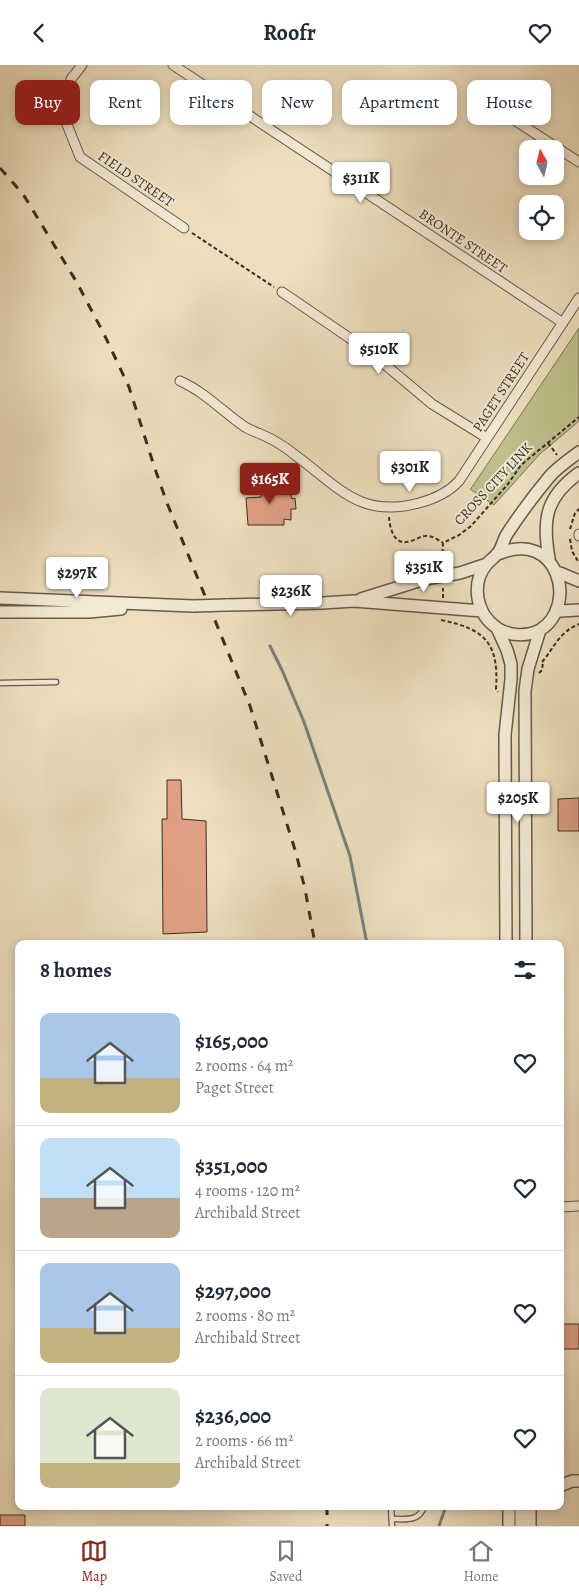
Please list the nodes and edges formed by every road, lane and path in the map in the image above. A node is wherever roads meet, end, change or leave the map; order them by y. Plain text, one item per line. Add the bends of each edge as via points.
1 (82, 65) edge
2 (174, 65) edge
3 (522, 125) edge
4 (579, 162) edge
5 (184, 228) joint
6 (282, 293) joint
7 (579, 298) edge
8 (563, 323) junction
9 (180, 381) dead end
10 (579, 417) edge
11 (487, 438) junction
12 (547, 443) junction
13 (579, 452) edge
14 (560, 459) dead end
15 (579, 473) edge
16 (389, 508) junction
17 (443, 543) junction
18 (498, 554) junction
19 (549, 558) junction
20 (487, 564) junction
21 (443, 572) dead end
22 (560, 573) junction
23 (579, 581) edge
24 (443, 587) dead end
25 (0, 598) edge
26 (443, 598) dead end
27 (354, 601) junction
28 (155, 605) junction
29 (579, 610) edge
30 (482, 611) junction
31 (560, 611) junction
32 (0, 612) edge
33 (443, 620) dead end
34 (579, 624) edge
35 (498, 628) junction
36 (540, 630) junction
37 (496, 662) dead end
38 (539, 662) dead end
39 (543, 662) junction
40 (542, 670) dead end
41 (56, 682) dead end
42 (0, 683) edge
43 (506, 940) edge
44 (526, 940) edge
45 (579, 1206) edge
46 (564, 1207) edge
47 (564, 1476) edge
48 (576, 1481) edge
49 (564, 1485) edge
50 (391, 1510) edge
51 (422, 1510) edge
52 (509, 1510) edge
53 (527, 1510) edge
54 (528, 1510) edge
55 (392, 1519) junction
56 (392, 1526) edge
57 (509, 1526) edge
58 (520, 1526) edge
59 (530, 1526) edge

1 - 5 street, FIELD STREET via 71,79 66,122 80,157
2 - 8 street, BRONTE STREET
3 - 4 street
5 - 6 path
6 - 11 street via 370,352 432,403
7 - 8 street, PAGET STREET
8 - 11 street, PAGET STREET
9 - 16 street, PAGET STREET via 196,388 247,428 289,450 358,501
10 - 12 path, CROSS CITY LINK
11 - 16 street, PAGET STREET via 452,488 428,501
12 - 14 path
12 - 17 path, CROSS CITY LINK via 521,465 471,526
13 - 18 street via 551,475 505,536
15 - 19 street via 555,496 549,508 545,523
16 - 17 path via 390,530 395,538 408,542 426,535
17 - 21 path
18 - 19 street via 521,548 533,549
18 - 20 street
19 - 22 street
20 - 27 street
20 - 30 street via 477,587
22 - 23 street
22 - 31 street via 564,585
24 - 26 path
25 - 28 street
27 - 28 street, bridge
27 - 30 street
28 - 32 street via 89,612
29 - 31 street
30 - 35 street
31 - 36 street via 552,623
33 - 37 path via 479,633 492,648
34 - 39 path via 569,628
35 - 36 street via 511,634 526,635
35 - 43 street via 511,664 505,735
36 - 44 street via 525,691
38 - 39 path
39 - 40 path
41 - 42 lane
45 - 46 street
47 - 48 street
48 - 49 street
50 - 55 lane
51 - 55 lane via 414,1519
52 - 57 street
53 - 58 street
54 - 59 street
55 - 56 lane

